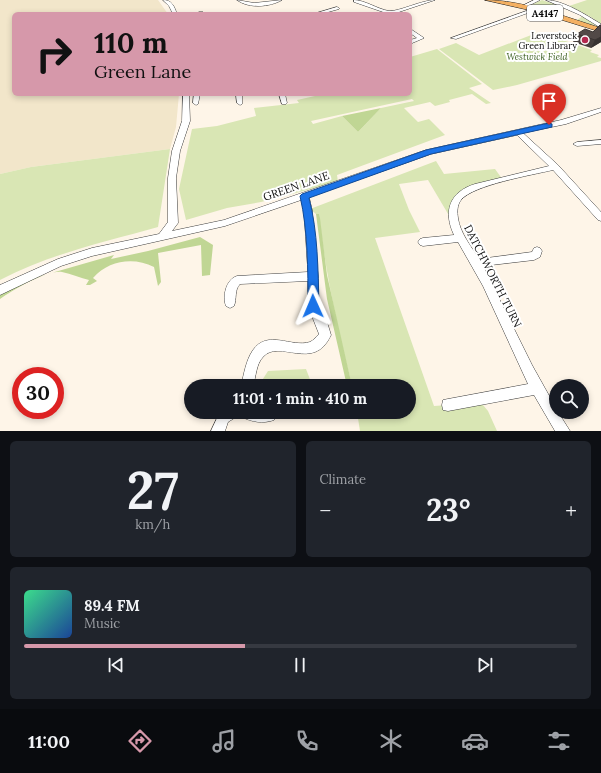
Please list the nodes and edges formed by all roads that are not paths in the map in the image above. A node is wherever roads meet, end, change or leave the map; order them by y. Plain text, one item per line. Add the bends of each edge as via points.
1 (165, 0) edge
2 (239, 0) edge
3 (280, 0) edge
4 (358, 0) edge
5 (431, 0) edge
6 (488, 0) edge
7 (538, 0) edge
8 (548, 0) edge
9 (522, 7) junction
10 (337, 8) dead end
11 (534, 10) junction
12 (174, 12) edge
13 (322, 12) edge
14 (386, 12) edge
15 (392, 12) edge
16 (601, 26) edge
17 (601, 30) edge
18 (412, 32) edge
19 (454, 38) dead end
20 (412, 41) edge
21 (186, 96) edge
22 (197, 96) edge
23 (239, 96) edge
24 (282, 96) edge
25 (196, 102) dead end
26 (240, 103) dead end
27 (284, 103) dead end
28 (601, 110) edge
29 (518, 132) junction
30 (601, 142) edge
31 (577, 144) dead end
32 (555, 167) junction
33 (305, 196) junction
34 (601, 218) edge
35 (173, 223) junction
36 (190, 232) junction
37 (161, 238) junction
38 (460, 238) junction
39 (423, 242) dead end
40 (537, 251) dead end
41 (476, 263) junction
42 (313, 276) junction
43 (0, 290) edge
44 (230, 303) dead end
45 (250, 379) edge
46 (538, 388) junction
47 (448, 405) dead end
48 (223, 419) edge
49 (218, 431) edge
50 (563, 431) edge

1 - 12 street
2 - 3 street via 248,7
4 - 14 street via 356,1
5 - 15 street
6 - 9 main road, A4147
7 - 9 street
8 - 16 street via 582,14
9 - 11 main road, A4147
10 - 13 street
11 - 17 main road, A4147
11 - 19 street
18 - 20 street via 421,38
21 - 35 street via 186,121 176,152 172,178
22 - 25 street
23 - 26 street
24 - 27 street
28 - 29 street, GREEN LANE
29 - 32 street
29 - 33 street, GREEN LANE via 429,152
30 - 31 street
32 - 34 street
32 - 38 street, DATCHWORTH TURN via 463,192 453,210 454,224
33 - 36 street, GREEN LANE
33 - 42 street
35 - 36 street
35 - 37 street
36 - 37 street, GREEN LANE
37 - 43 street, GREEN LANE via 92,252 58,263
38 - 39 street
38 - 41 street, DATCHWORTH TURN
40 - 41 street via 534,256
41 - 46 street, DATCHWORTH TURN
42 - 44 street via 236,280 232,285
42 - 45 street via 313,306 324,335 320,343 309,349 271,344 260,351 254,361
46 - 47 street
46 - 50 street, DATCHWORTH TURN
48 - 49 street

